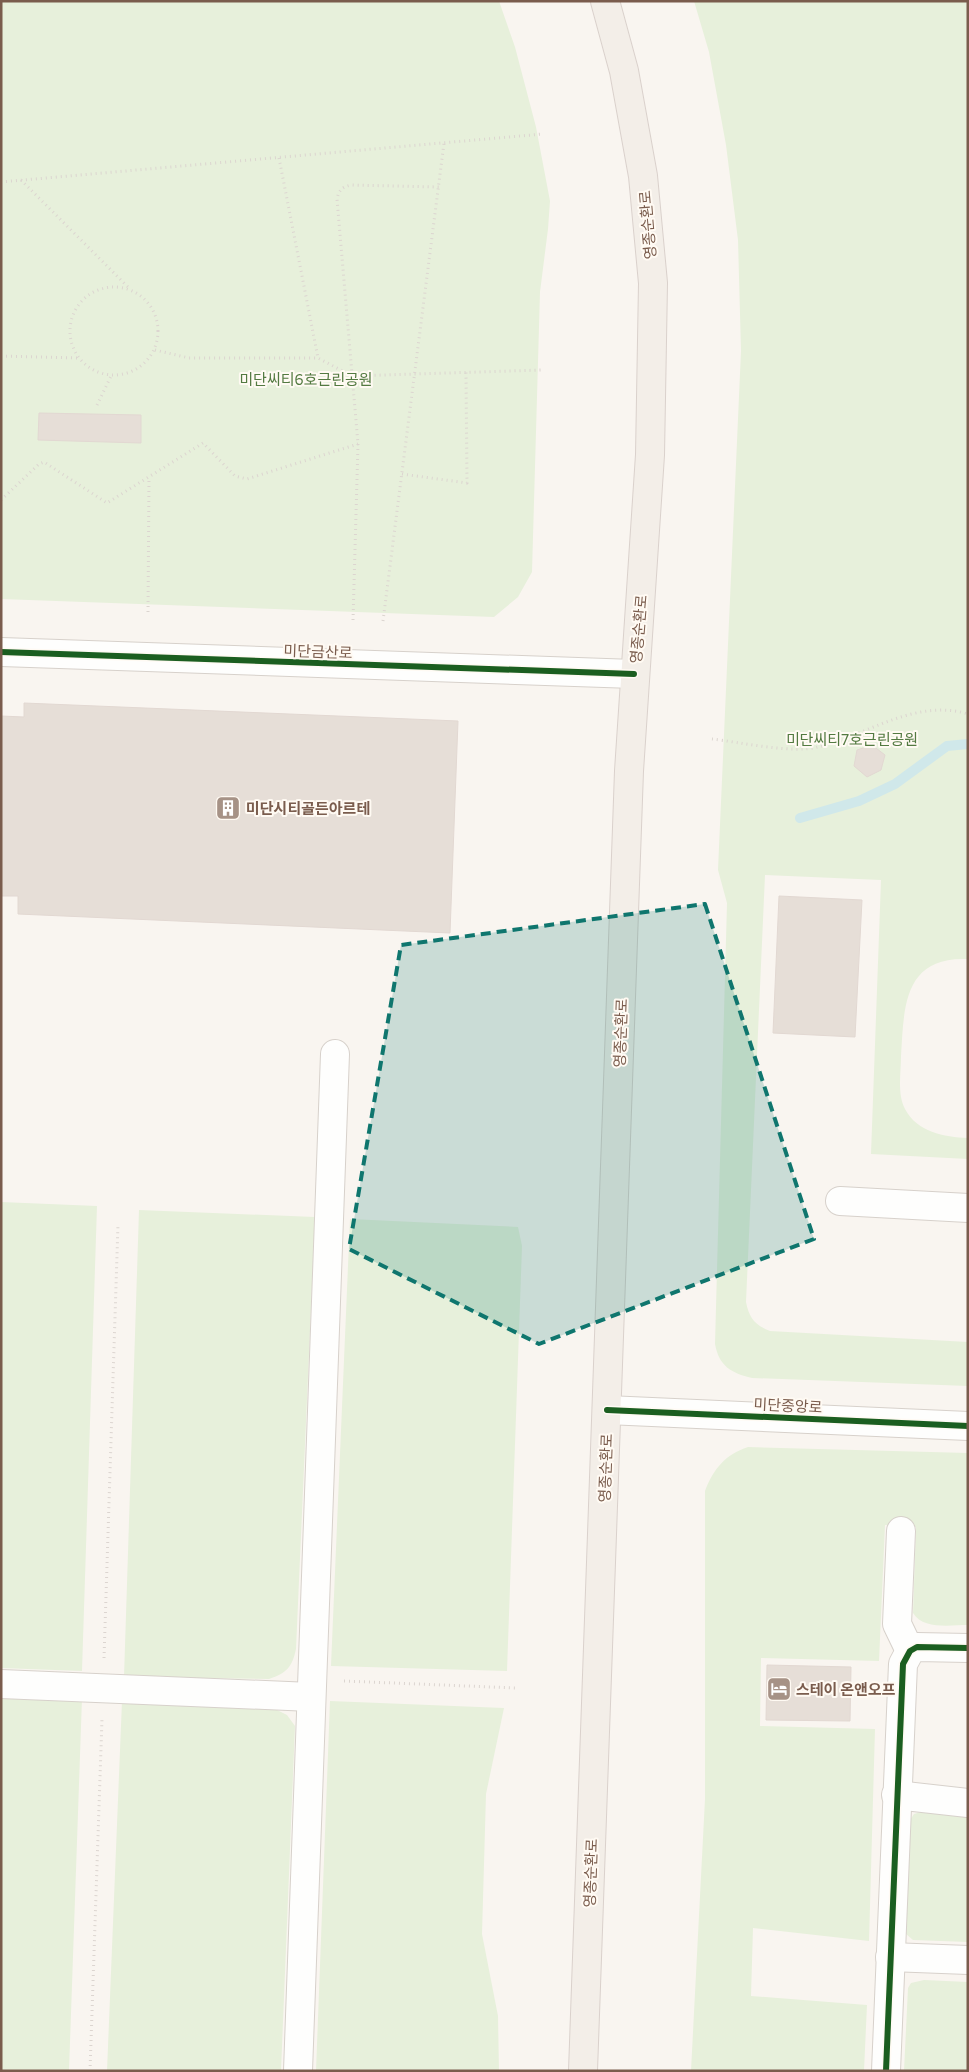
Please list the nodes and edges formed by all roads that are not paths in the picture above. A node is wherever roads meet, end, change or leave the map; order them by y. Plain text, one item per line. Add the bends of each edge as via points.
1 (604, 1) edge
2 (1, 652) edge
3 (634, 674) junction
4 (335, 1054) dead end
5 (840, 1201) dead end
6 (968, 1208) edge
7 (607, 1410) junction
8 (968, 1426) edge
9 (901, 1531) dead end
10 (968, 1648) edge
11 (910, 1651) junction
12 (1, 1684) edge
13 (312, 1688) junction
14 (896, 1795) junction
15 (968, 1802) edge
16 (890, 1957) junction
17 (968, 1960) edge
18 (298, 2071) edge
19 (583, 2071) edge
20 (886, 2071) edge

1 - 3 main road, 영종순환로 via 624,71 643,176 653,283 650,463
2 - 3 street, 미단금산로
3 - 7 main road, 영종순환로
4 - 13 street
5 - 6 street
7 - 8 street, 미단중앙로
7 - 19 main road, 영종순환로
9 - 11 street via 896,1624
10 - 11 street via 916,1647
11 - 14 street via 902,1671
12 - 13 street via 103,1688
13 - 18 street
14 - 15 street
14 - 16 street
16 - 17 street
16 - 20 street

